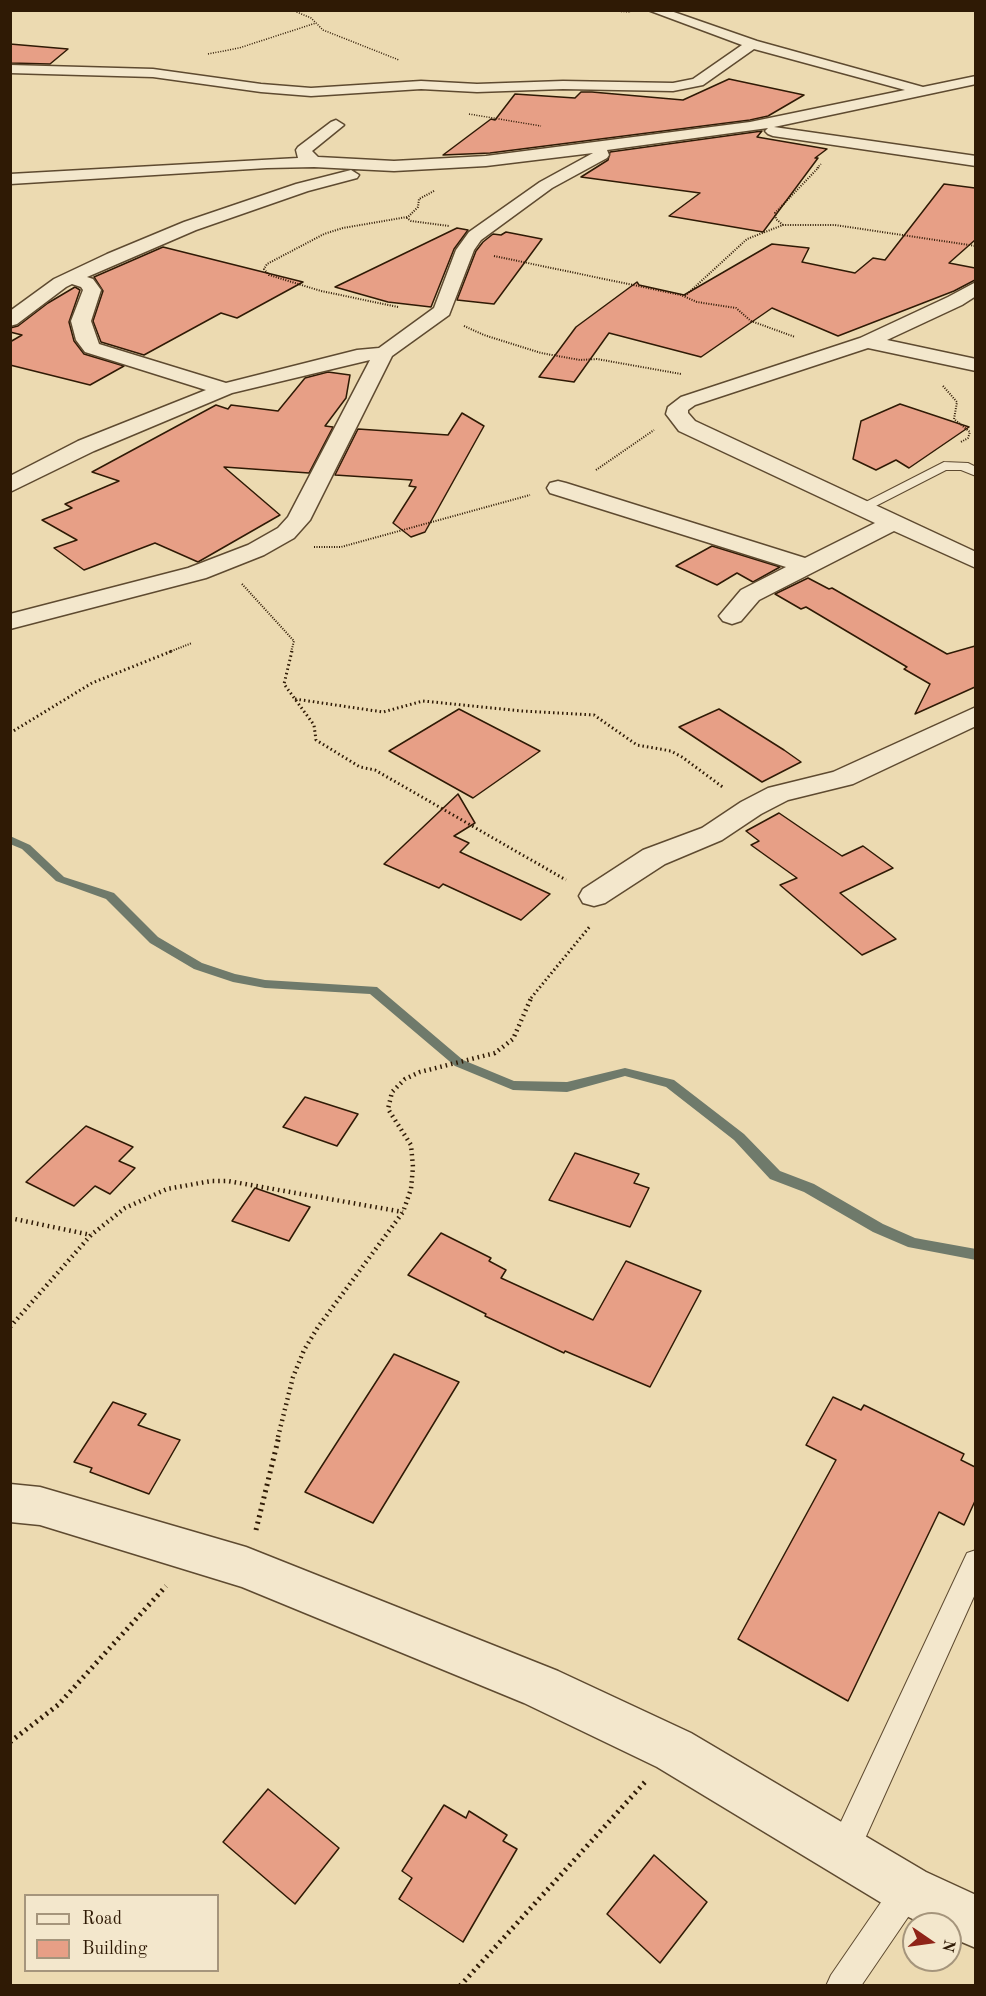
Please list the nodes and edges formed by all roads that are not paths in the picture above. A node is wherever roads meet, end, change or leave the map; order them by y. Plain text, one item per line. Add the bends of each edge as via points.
1 (654, 10) edge
2 (752, 44) junction
3 (10, 69) edge
4 (975, 80) edge
5 (926, 92) junction
6 (336, 125) dead end
7 (750, 127) junction
8 (599, 147) junction
9 (975, 161) edge
10 (314, 162) junction
11 (394, 166) junction
12 (10, 179) edge
13 (72, 278) junction
14 (975, 288) edge
15 (10, 320) edge
16 (858, 345) junction
17 (384, 353) junction
18 (975, 365) edge
19 (225, 389) junction
20 (975, 472) edge
21 (10, 485) edge
22 (558, 488) road end
23 (861, 508) junction
24 (892, 523) junction
25 (975, 561) edge
26 (806, 566) junction
27 (732, 616) dead end
28 (10, 622) edge
29 (975, 715) edge
30 (594, 896) road end
31 (10, 1503) edge
32 (975, 1562) edge
33 (843, 1852) junction
34 (908, 1890) junction
35 (975, 1922) edge
36 (842, 1986) edge

1 - 2 street
2 - 3 street via 698,82 686,86 421,85 311,92 153,73
2 - 5 street
4 - 5 street
5 - 7 street
6 - 10 street via 304,150 304,155
7 - 8 street
7 - 9 street
8 - 11 street via 486,161
8 - 17 street via 601,154 546,185 483,230 465,250 438,314
10 - 11 street
10 - 12 street
11 - 13 street via 302,187 190,226
13 - 15 street
13 - 19 street via 87,283 92,290 81,321 92,348
14 - 16 street via 955,302
16 - 18 street
16 - 23 street via 688,401 678,406 677,414 687,426
17 - 19 street via 357,356
17 - 28 street via 298,520 286,533 197,573
19 - 21 street via 86,446
20 - 23 lane via 963,466 944,466
22 - 26 street
23 - 24 street
24 - 25 street
24 - 26 street
26 - 27 street via 750,595
29 - 30 street via 843,778 778,794 712,834 654,857
31 - 33 street via 40,1506 246,1568 542,1687 674,1750
32 - 33 lane
33 - 34 street
34 - 35 street
34 - 36 lane

